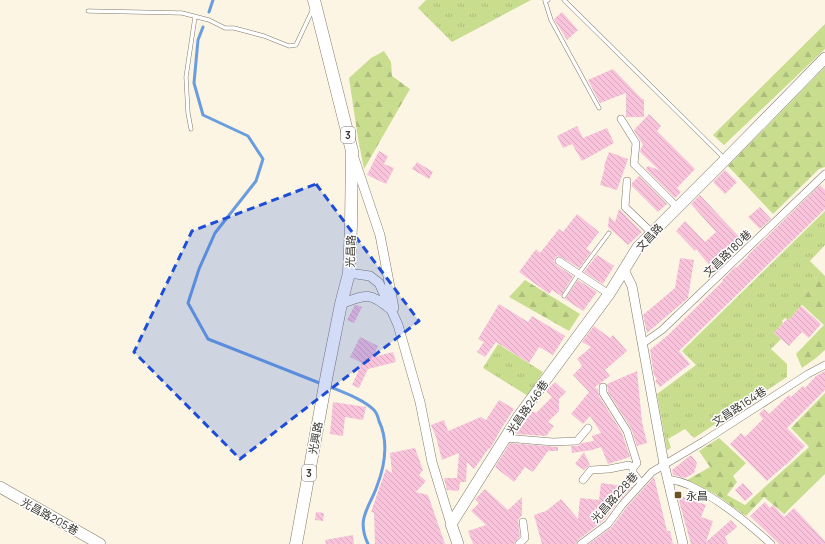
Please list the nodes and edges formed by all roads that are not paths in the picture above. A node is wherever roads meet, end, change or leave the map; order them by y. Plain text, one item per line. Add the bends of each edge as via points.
1 (548, 0) edge
2 (564, 0) edge
3 (314, 2) edge
4 (88, 11) dead end
5 (195, 17) junction
6 (825, 58) edge
7 (599, 108) dead end
8 (621, 119) dead end
9 (191, 129) dead end
10 (352, 151) junction
11 (726, 159) junction
12 (825, 174) edge
13 (627, 181) dead end
14 (677, 207) junction
15 (609, 233) dead end
16 (652, 233) junction
17 (559, 260) dead end
18 (624, 270) junction
19 (349, 273) junction
20 (579, 274) junction
21 (609, 294) junction
22 (564, 296) dead end
23 (341, 304) junction
24 (398, 325) junction
25 (642, 344) junction
26 (825, 365) edge
27 (603, 387) dead end
28 (588, 428) dead end
29 (505, 438) junction
30 (664, 464) junction
31 (633, 468) junction
32 (668, 479) junction
33 (583, 480) dead end
34 (641, 483) junction
35 (0, 488) edge
36 (523, 522) dead end
37 (451, 524) junction
38 (100, 544) edge
39 (296, 544) edge
40 (458, 544) edge
41 (519, 544) edge
42 (581, 544) edge
43 (683, 544) edge
44 (771, 544) edge

1 - 7 lane via 545,1 551,20
2 - 11 lane
3 - 5 lane via 296,45 289,46 264,36 225,28 209,20
3 - 10 main road, 光昌路 / 3
4 - 5 lane via 182,13
5 - 9 lane via 186,77
6 - 11 main road, 文昌路
8 - 14 street via 636,143 634,164
10 - 19 main road, 光昌路 / 3
10 - 24 street via 380,235
11 - 14 main road, 文昌路
12 - 25 street, 文昌路180巷 via 662,330
13 - 16 street via 625,207
14 - 16 main road, 文昌路
15 - 20 lane
16 - 18 main road, 文昌路 via 638,247
17 - 20 street
18 - 21 main road, 光昌路246巷
18 - 25 street via 632,286
19 - 23 main road, 3
19 - 24 street, 光昌路 via 370,276 379,284
20 - 21 street
20 - 22 lane
21 - 29 main road, 光昌路246巷
23 - 24 street via 370,296 390,309
23 - 39 main road, 光興路 / 3
24 - 37 street, 光昌路 via 420,402 432,462
25 - 30 street
26 - 30 street, 文昌路164巷
27 - 31 street via 603,393 627,431 632,444 637,463
28 - 29 street via 577,441
29 - 37 main road, 光昌路246巷
30 - 32 street
30 - 34 street, 光昌路228巷
31 - 33 street via 629,465 591,470
31 - 34 street via 633,473
32 - 43 street
32 - 44 street via 687,484 713,498 748,522
34 - 42 street, 光昌路228巷 via 608,524
35 - 38 main road, 光昌路205巷
36 - 41 street via 525,538
37 - 40 main road, 光昌路

